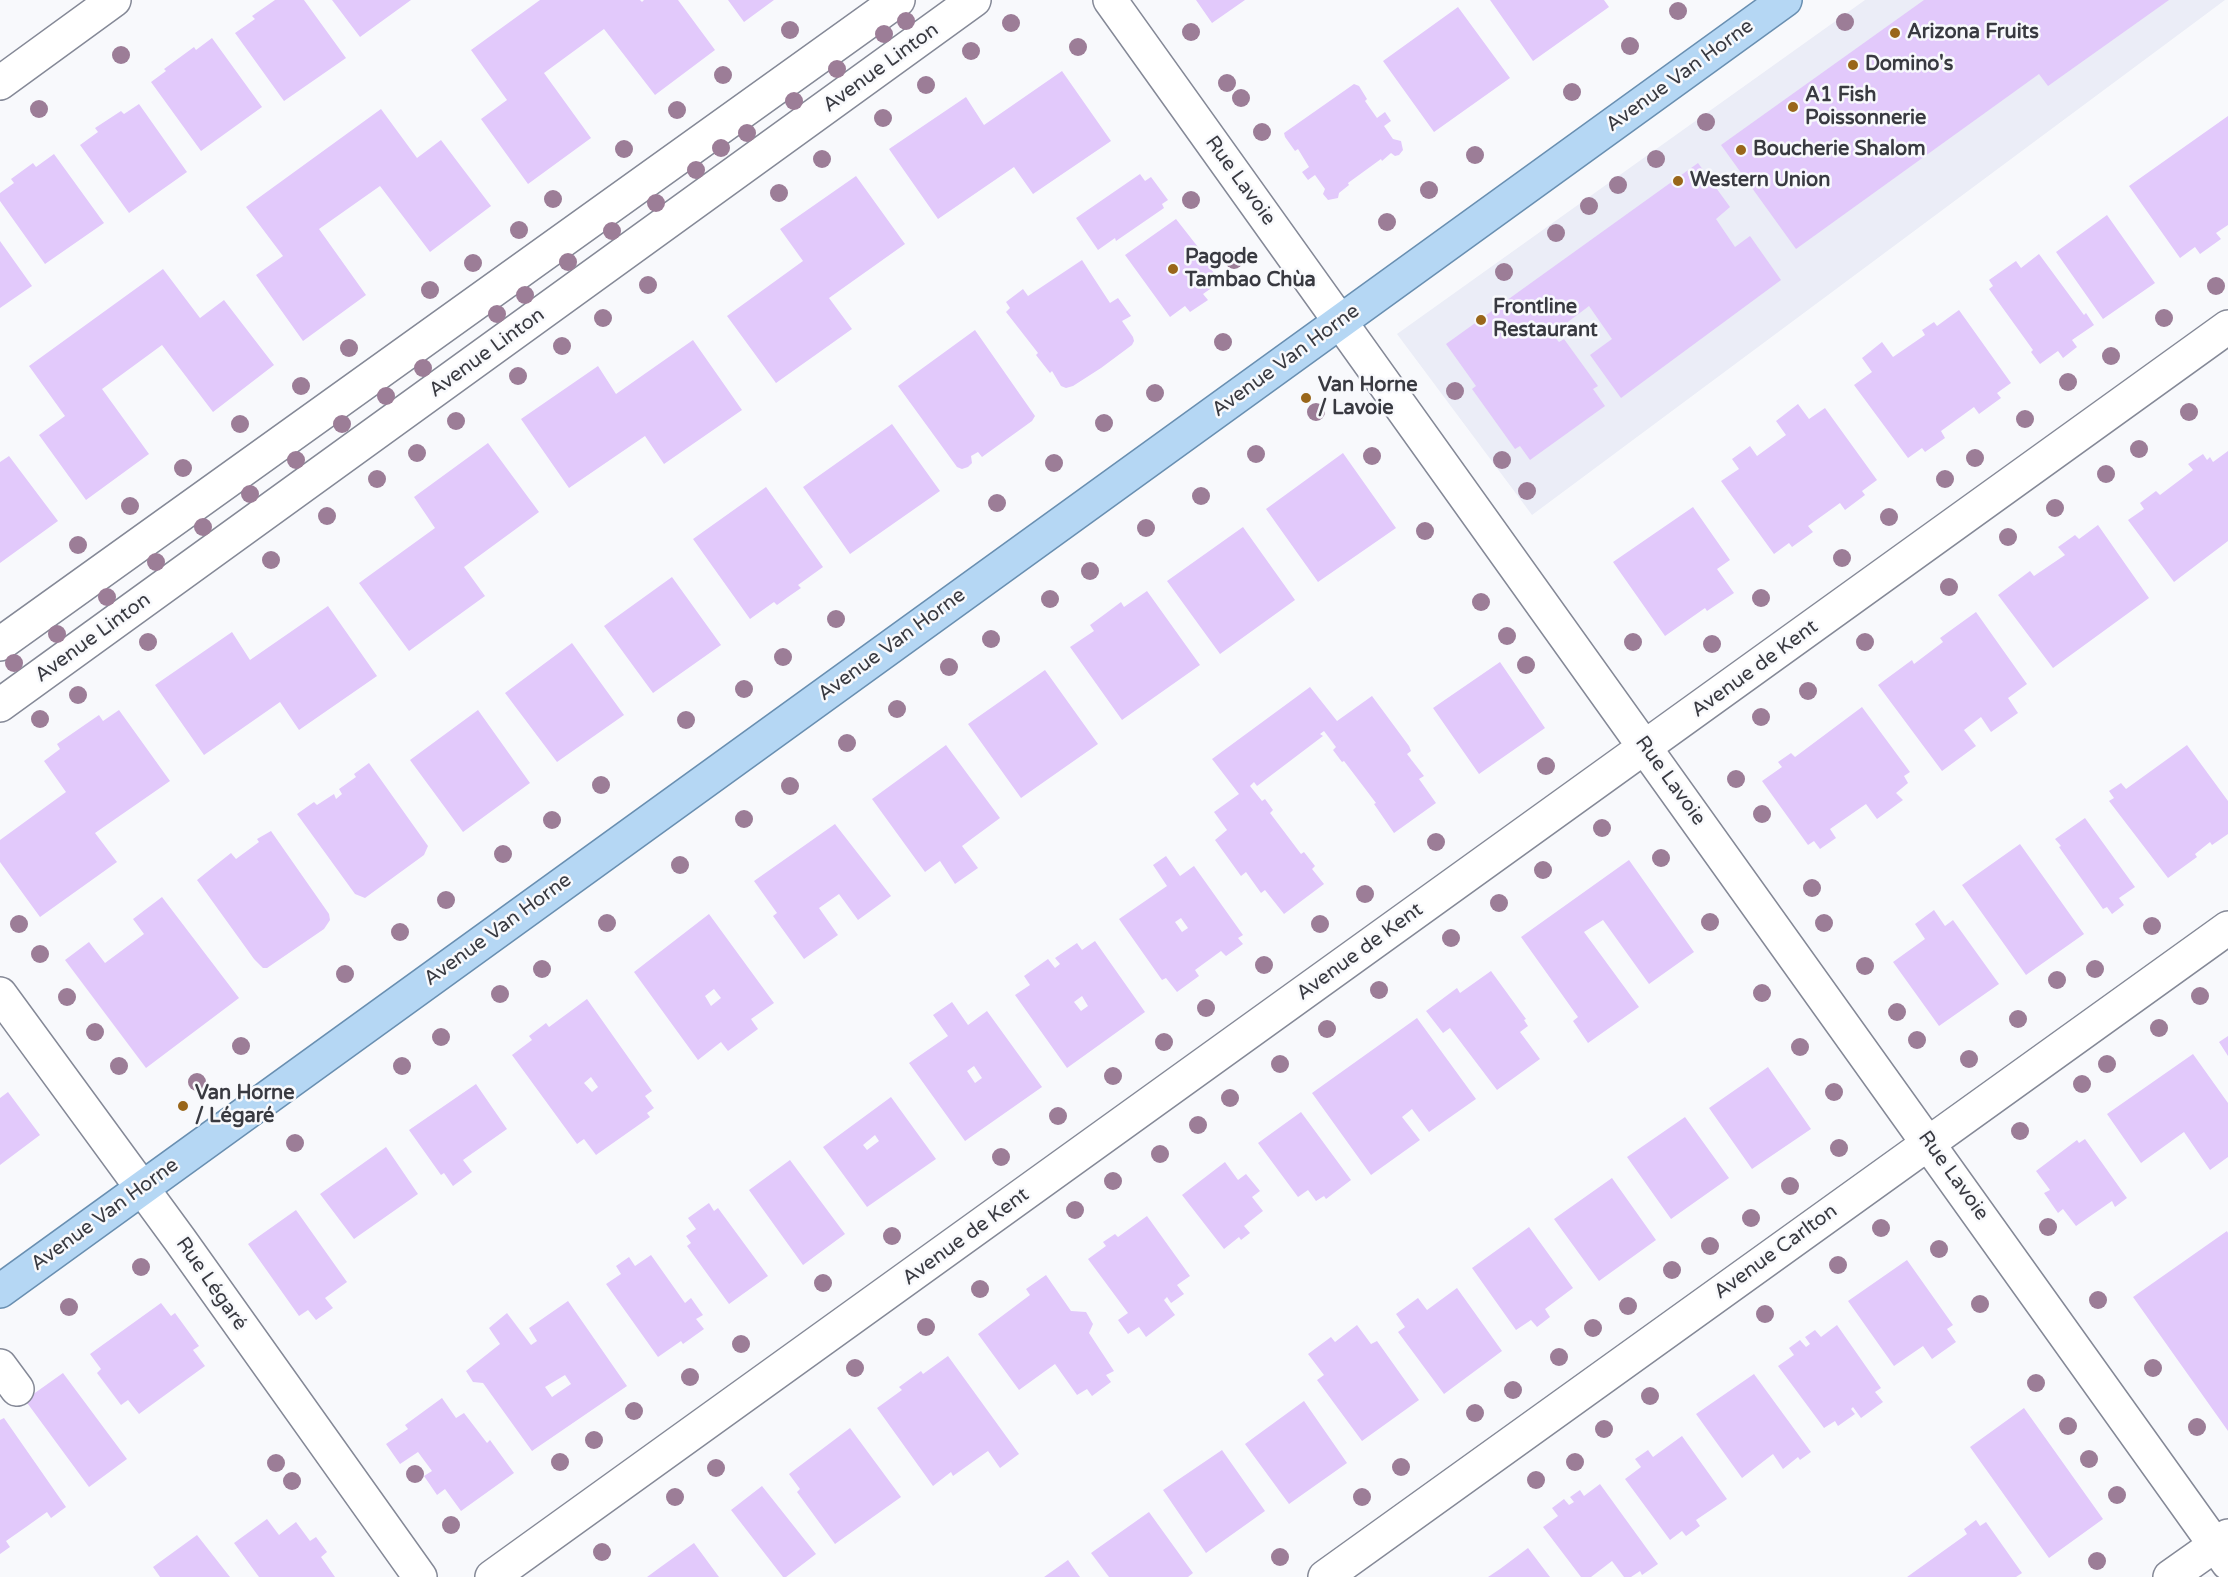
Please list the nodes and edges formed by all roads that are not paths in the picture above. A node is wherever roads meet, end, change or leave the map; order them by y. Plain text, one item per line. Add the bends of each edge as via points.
1 (114, 0) edge
2 (898, 0) edge
3 (974, 0) edge
4 (1110, 0) edge
5 (1785, 0) edge
6 (0, 83) edge
7 (1341, 320) junction
8 (2228, 327) edge
9 (0, 644) edge
10 (0, 705) edge
11 (1646, 747) junction
12 (2228, 928) edge
13 (0, 994) edge
14 (1929, 1143) junction
15 (141, 1188) junction
16 (0, 1291) edge
17 (2224, 1548) edge
18 (420, 1577) edge
19 (492, 1577) edge
20 (1325, 1577) edge
21 (2170, 1577) edge

1 - 6 street
2 - 9 street
3 - 10 street, Avenue Linton
4 - 7 street, Rue Lavoie
5 - 7 main road, Avenue Van Horne
7 - 11 street, Rue Lavoie
7 - 15 main road, Avenue Van Horne
8 - 11 street, Avenue de Kent
11 - 14 street, Rue Lavoie
11 - 19 street, Avenue de Kent
12 - 14 street, Avenue Carlton
13 - 15 street, Rue Légaré
14 - 17 street, Rue Lavoie
14 - 20 street, Avenue Carlton
15 - 16 main road, Avenue Van Horne
15 - 18 street, Rue Légaré
17 - 21 street

